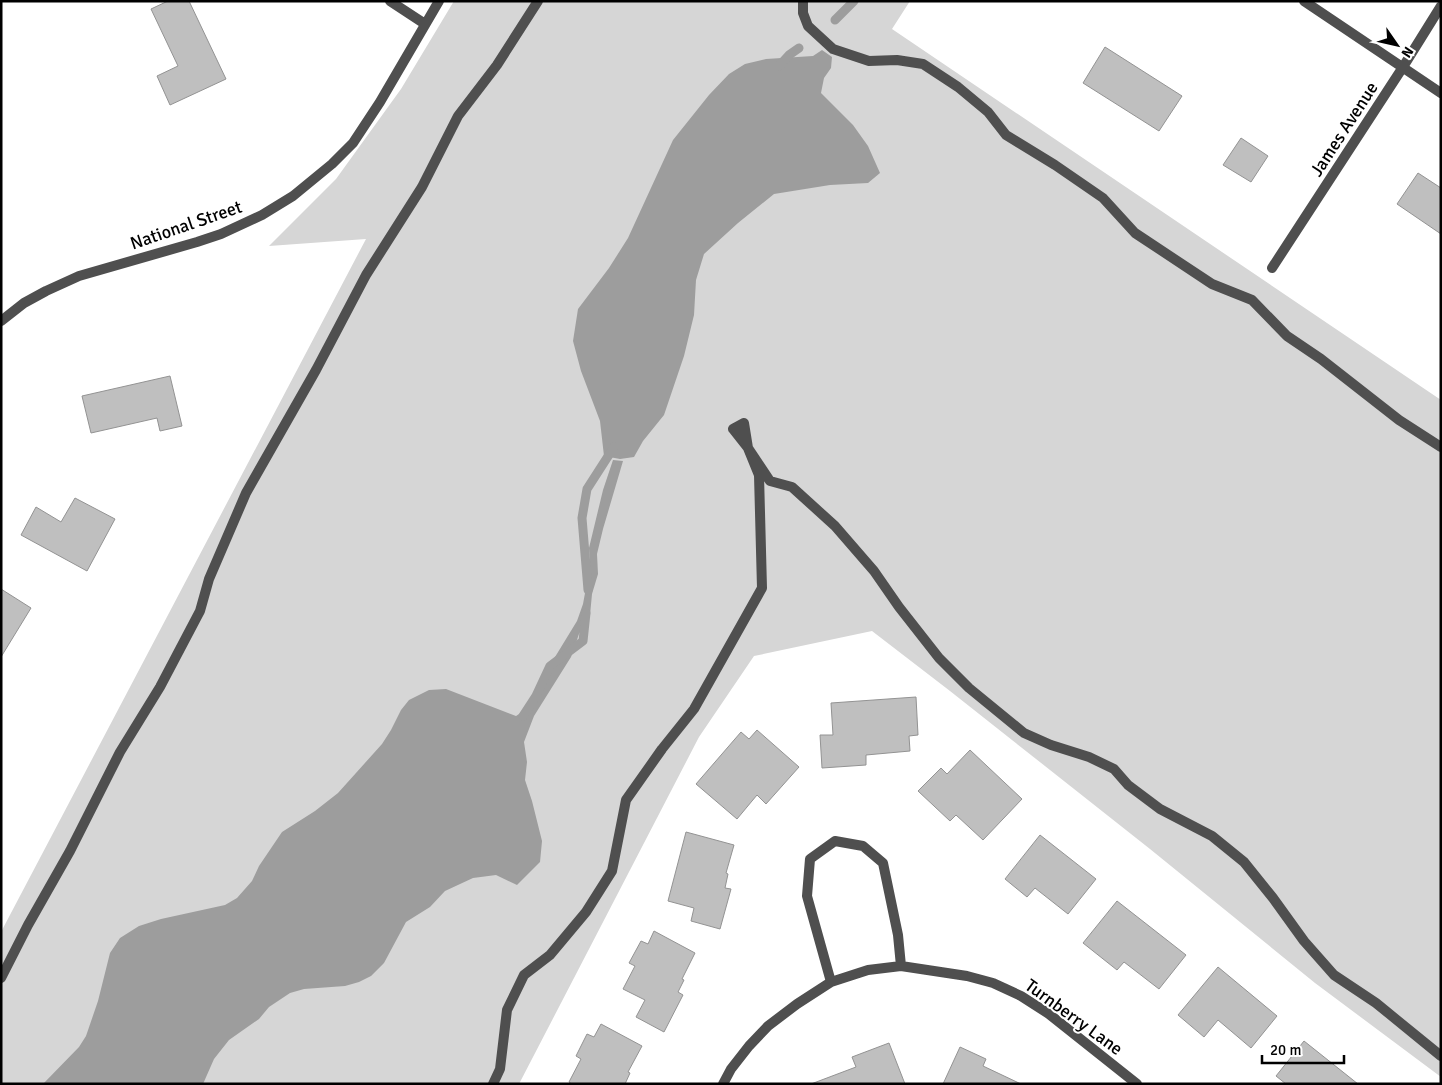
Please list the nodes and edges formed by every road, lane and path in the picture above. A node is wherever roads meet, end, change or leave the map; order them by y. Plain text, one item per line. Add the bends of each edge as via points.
1 (390, 1) edge
2 (439, 1) edge
3 (538, 1) edge
4 (803, 1) edge
5 (1304, 1) edge
6 (1441, 6) edge
7 (425, 24) junction
8 (1403, 67) junction
9 (1441, 93) edge
10 (1272, 268) dead end
11 (1, 321) edge
12 (1441, 447) edge
13 (901, 966) junction
14 (1, 978) edge
15 (831, 982) junction
16 (1441, 1056) edge
17 (493, 1084) edge
18 (723, 1084) edge
19 (1138, 1084) edge

1 - 7 street
2 - 7 street, National Street
3 - 14 street via 458,116 422,187 366,275 246,493 209,579 200,611 120,752
4 - 12 street via 808,26 833,49 869,61 897,60 923,64 958,86 988,112 1006,135 1103,198 1135,233 1212,284 1252,300 1287,336 1399,420
5 - 8 street
6 - 8 street, James Avenue
7 - 11 street, National Street via 353,143 293,196 221,234 79,276 24,303
8 - 9 street
8 - 10 street, James Avenue
13 - 15 street, Turnberry Lane via 868,970
13 - 15 street via 883,863 863,846 836,842 810,858 807,896
13 - 19 street, Turnberry Lane via 967,976 1021,996
15 - 18 street, Turnberry Lane via 768,1026 731,1069
16 - 17 street via 1376,1003 1334,975 1244,862 1212,836 1160,809 1128,785 1114,769 1024,733 969,688 939,658 874,571 835,526 792,487 770,481 748,448 759,475 762,588 694,708 626,800 612,871 580,920 550,955 524,975 507,1010 500,1069

